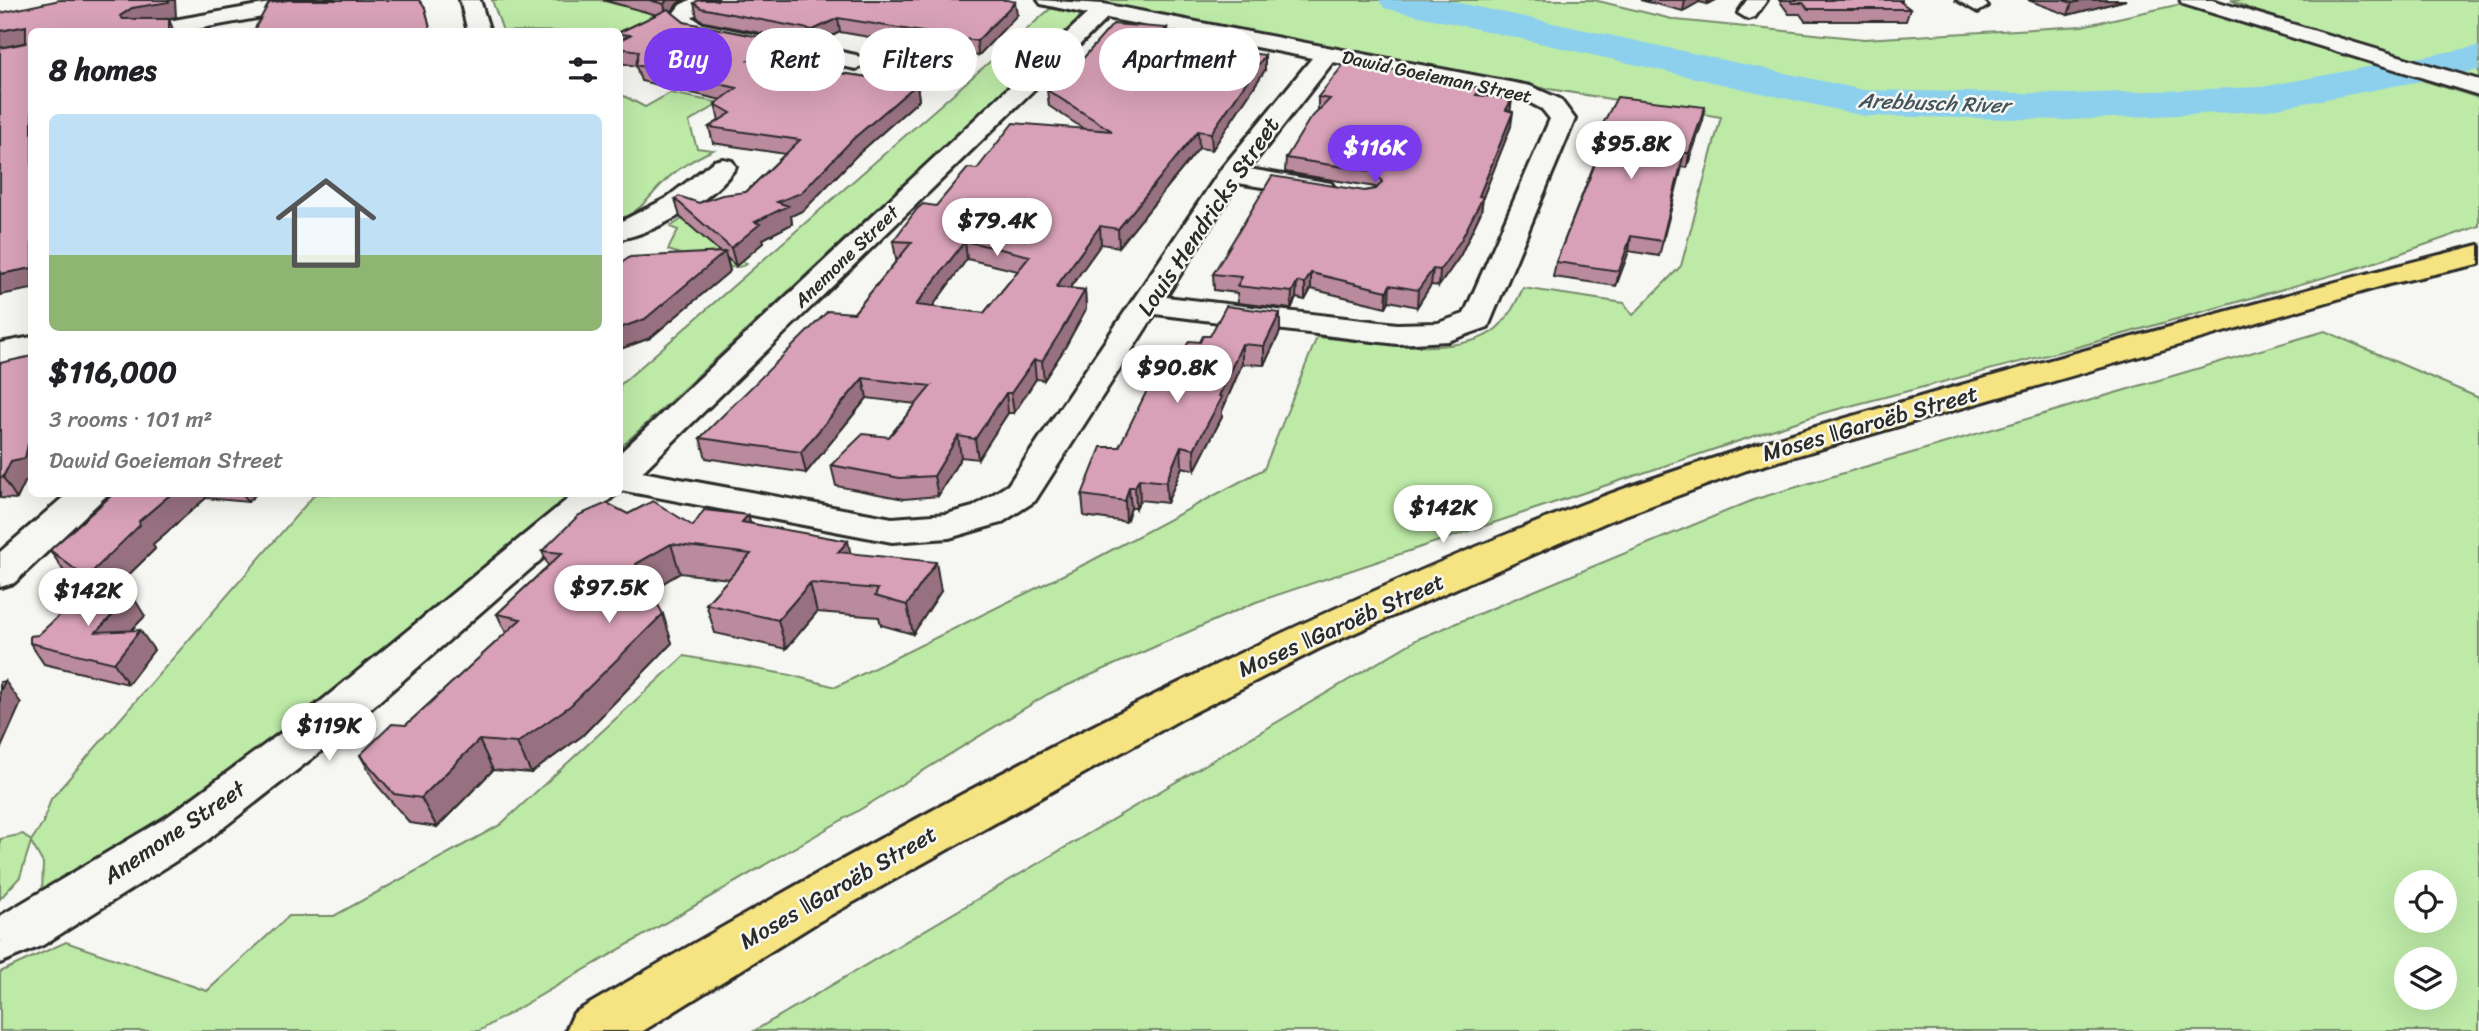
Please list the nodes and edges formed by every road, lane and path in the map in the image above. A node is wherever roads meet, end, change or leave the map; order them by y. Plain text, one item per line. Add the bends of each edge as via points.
1 (323, 0) edge
2 (470, 0) edge
3 (707, 0) edge
4 (1048, 0) edge
5 (2190, 0) edge
6 (1103, 10) junction
7 (222, 24) edge
8 (181, 28) edge
9 (478, 28) edge
10 (1328, 53) junction
11 (856, 62) dead end
12 (2472, 86) edge
13 (723, 167) dead end
14 (1231, 174) junction
15 (1352, 194) edge
16 (654, 218) junction
17 (623, 230) edge
18 (2479, 236) edge
19 (2479, 254) edge
20 (626, 262) edge
21 (2385, 276) junction
22 (1149, 304) junction
23 (28, 348) edge
24 (0, 353) edge
25 (623, 470) edge
26 (623, 481) edge
27 (86, 497) edge
28 (593, 497) edge
29 (0, 574) edge
30 (0, 940) edge
31 (594, 1031) edge

1 - 7 street
2 - 9 street
3 - 11 street via 687,9 680,19 696,29
4 - 6 street, Dawid Goeieman Street
5 - 12 street
6 - 10 street, Dawid Goeieman Street
6 - 25 street, Anemone Street
7 - 8 street
10 - 14 street, Louis Hendricks Street
10 - 22 street, Dawid Goeieman Street via 1530,93 1560,111 1561,127 1477,320 1458,331 1397,334
13 - 16 street via 685,201
14 - 15 street
14 - 22 street, Louis Hendricks Street
16 - 17 street
16 - 20 street
18 - 21 main road, Moses ǁGaroëb Street via 2421,256
19 - 21 main road, Moses ǁGaroëb Street
21 - 31 main road, Moses ǁGaroëb Street via 1734,462 1595,513 1305,638 1167,706 800,907
22 - 26 street, Louis Hendricks Street via 1022,493 987,515 949,526 892,530
23 - 24 street
27 - 29 street
28 - 30 street, Anemone Street via 313,733 184,831

